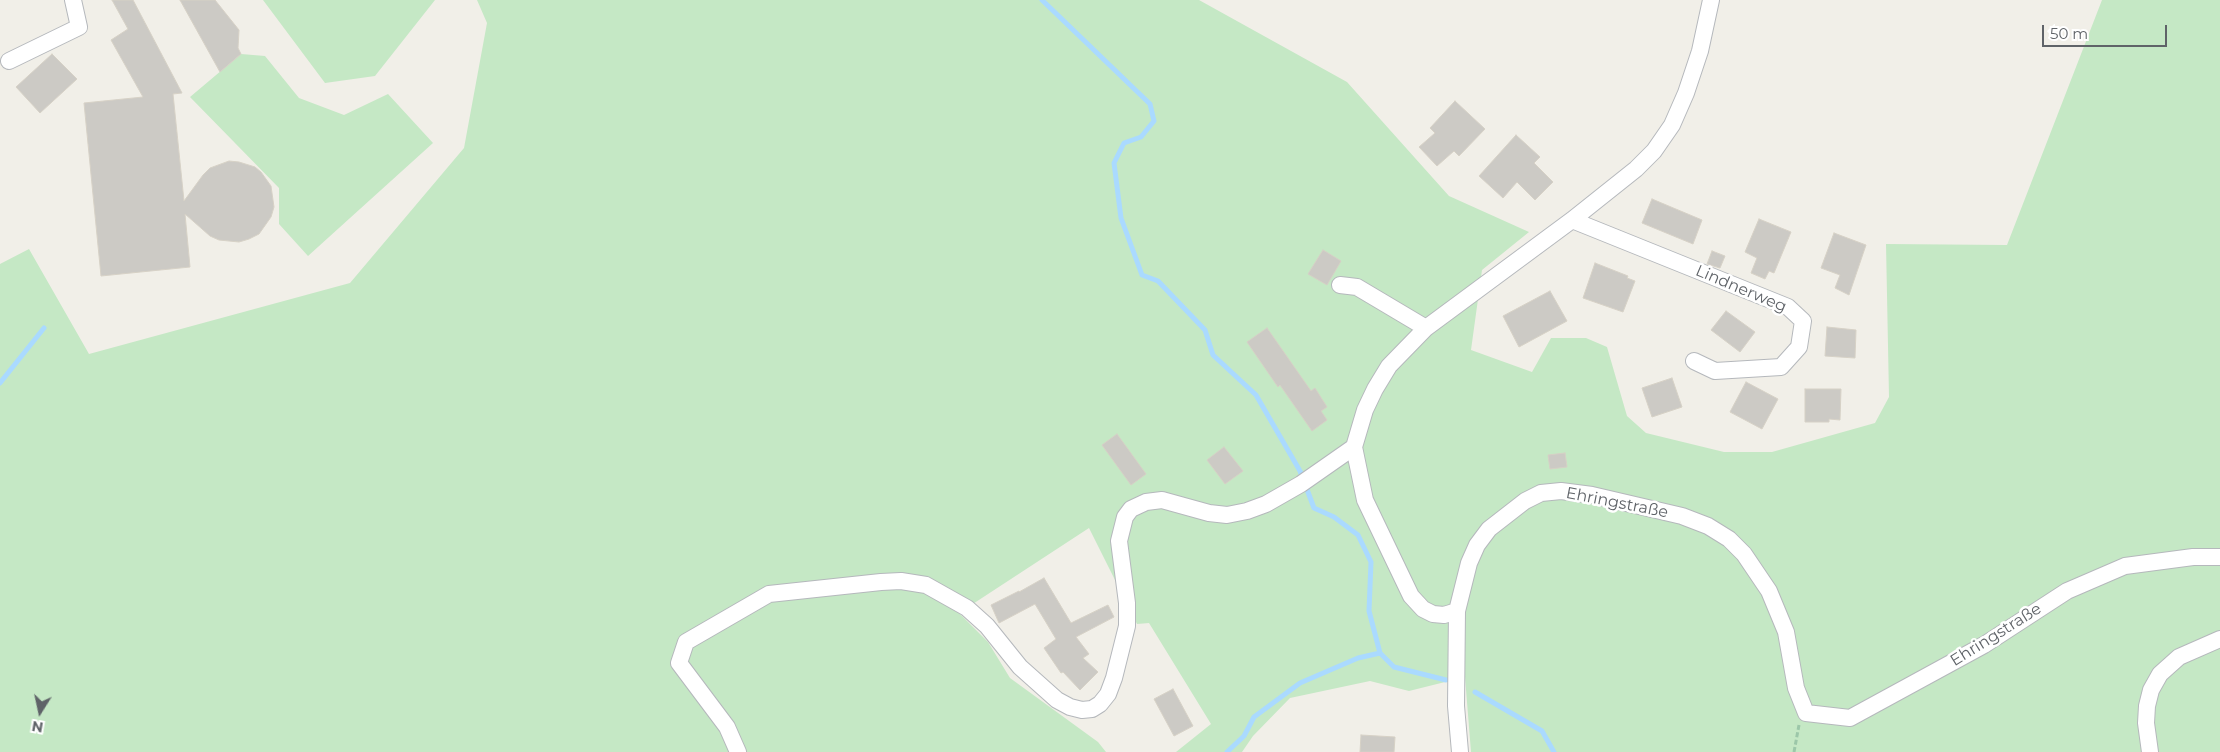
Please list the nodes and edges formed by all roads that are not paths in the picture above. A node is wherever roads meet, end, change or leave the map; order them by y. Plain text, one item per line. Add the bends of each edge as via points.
1 (73, 0) edge
2 (1711, 0) edge
3 (9, 61) dead end
4 (1572, 220) junction
5 (1340, 285) dead end
6 (1426, 328) junction
7 (1694, 361) dead end
8 (1354, 447) junction
9 (2220, 557) edge
10 (1457, 611) junction
11 (2220, 638) edge
12 (738, 752) edge
13 (1460, 752) edge
14 (2150, 752) edge

1 - 3 street via 79,27
2 - 4 street via 1692,76 1672,125 1654,151 1636,169
4 - 6 street
4 - 7 street, Lindnerweg via 1788,307 1803,321 1799,348 1781,367 1715,371
5 - 6 street via 1357,287
6 - 8 street via 1389,366 1375,389
8 - 10 street via 1365,500 1412,596 1423,609 1433,614
8 - 12 street via 1266,504 1227,515 1210,514 1162,500 1146,502 1131,509 1125,517 1119,541 1127,626 1108,694 1092,709 1070,707 1057,700 1020,667 987,626 967,608 926,585 902,581 769,594 686,642 679,663 727,727
9 - 10 street, Ehringstraße via 2125,566 2067,591 1984,646 1850,718 1806,713 1796,688 1786,632 1769,591 1744,554 1729,539 1682,516 1592,495 1561,491 1541,493 1525,500 1489,529 1469,563
10 - 13 street via 1456,706
11 - 14 street via 2179,657 2160,674 2147,706

